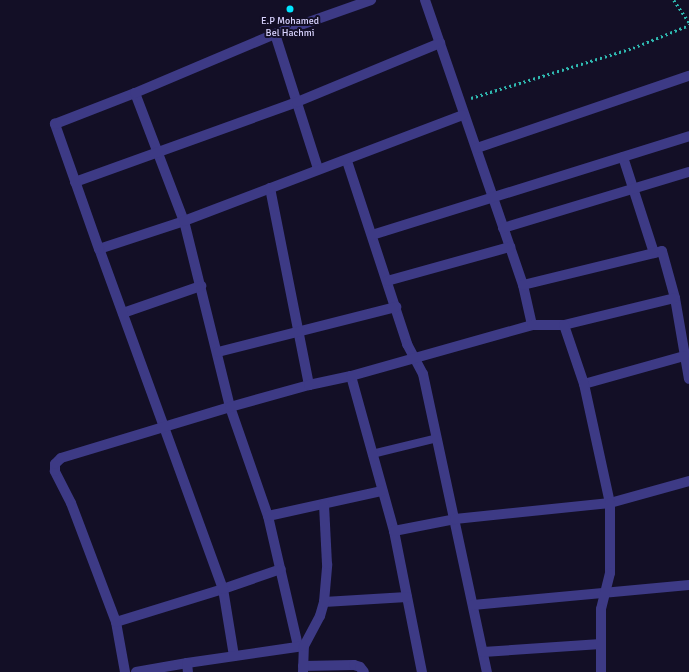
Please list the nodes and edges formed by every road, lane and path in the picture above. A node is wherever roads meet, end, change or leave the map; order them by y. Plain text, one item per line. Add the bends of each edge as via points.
1 (371, 0) edge
2 (425, 0) edge
3 (674, 0) edge
4 (689, 23) edge
5 (275, 34) junction
6 (440, 43) junction
7 (689, 76) edge
8 (135, 93) junction
9 (297, 102) junction
10 (459, 102) junction
11 (463, 115) junction
12 (689, 136) edge
13 (476, 148) junction
14 (159, 153) junction
15 (623, 157) junction
16 (347, 161) junction
17 (318, 169) junction
18 (689, 172) edge
19 (75, 182) junction
20 (270, 188) junction
21 (635, 189) junction
22 (492, 197) junction
23 (184, 221) junction
24 (503, 228) junction
25 (372, 235) junction
26 (510, 247) junction
27 (99, 249) junction
28 (654, 253) junction
29 (387, 281) junction
30 (523, 285) junction
31 (201, 286) junction
32 (675, 298) junction
33 (396, 307) junction
34 (123, 313) junction
35 (532, 324) junction
36 (564, 325) junction
37 (300, 332) junction
38 (218, 352) junction
39 (684, 356) junction
40 (416, 358) junction
41 (351, 376) junction
42 (689, 379) edge
43 (584, 384) junction
44 (309, 385) junction
45 (230, 407) junction
46 (165, 426) junction
47 (437, 438) junction
48 (372, 454) junction
49 (689, 481) edge
50 (382, 491) junction
51 (610, 502) junction
52 (324, 504) junction
53 (268, 516) junction
54 (455, 519) junction
55 (394, 531) junction
56 (281, 569) junction
57 (689, 585) edge
58 (223, 589) junction
59 (604, 592) junction
60 (407, 597) junction
61 (324, 602) junction
62 (473, 605) junction
63 (116, 622) junction
64 (601, 644) junction
65 (301, 646) junction
66 (483, 652) junction
67 (234, 656) junction
68 (188, 667) edge
69 (303, 669) edge
70 (125, 672) edge
71 (136, 672) edge
72 (364, 672) edge
73 (422, 672) edge
74 (487, 672) edge
75 (601, 672) edge

1 - 5 street
2 - 6 street
3 - 4 path
4 - 10 path via 633,48
5 - 8 street
5 - 9 street
6 - 9 street
6 - 10 street
7 - 13 street
8 - 14 street
8 - 19 street via 56,122 55,126
9 - 14 street
9 - 17 street
10 - 11 street
11 - 13 street
11 - 16 street
12 - 15 street
13 - 22 street
14 - 19 street
14 - 23 street
15 - 21 street
15 - 22 street
16 - 17 street
16 - 25 street
17 - 20 street
18 - 21 street
19 - 27 street
20 - 23 street
20 - 37 street
21 - 24 street
21 - 28 street
22 - 24 street
22 - 25 street
23 - 27 street
23 - 31 street
24 - 26 street
25 - 29 street
26 - 29 street
26 - 30 street
27 - 34 street
28 - 30 street
28 - 32 street via 663,252
29 - 33 street
30 - 35 street
31 - 34 street
31 - 38 street
32 - 36 street
32 - 39 street
33 - 37 street
33 - 40 street via 407,344
34 - 46 street
35 - 36 street
35 - 40 street
36 - 43 street
37 - 38 street
37 - 44 street
38 - 45 street
39 - 42 street
39 - 43 street
40 - 41 street
40 - 47 street via 423,374
41 - 44 street
41 - 48 street
43 - 51 street
44 - 45 street
45 - 46 street
45 - 53 street
46 - 58 street
46 - 63 street via 61,458 55,464 55,471 71,503
47 - 48 lane
47 - 54 street
48 - 50 street
49 - 51 street
50 - 52 street
50 - 55 street
51 - 54 street
51 - 59 street via 610,573
52 - 53 street
52 - 61 street via 327,558
53 - 56 street
54 - 55 street
54 - 62 street
55 - 60 street
56 - 58 street
56 - 65 street
57 - 59 street
58 - 63 street
58 - 67 street
59 - 62 street
59 - 64 street via 601,608
60 - 61 street
60 - 73 street
61 - 65 street via 320,616
62 - 66 street
63 - 70 street
64 - 66 street
64 - 75 street
65 - 67 street
65 - 69 street
66 - 74 street
67 - 68 street
68 - 71 street
69 - 72 street via 354,664

